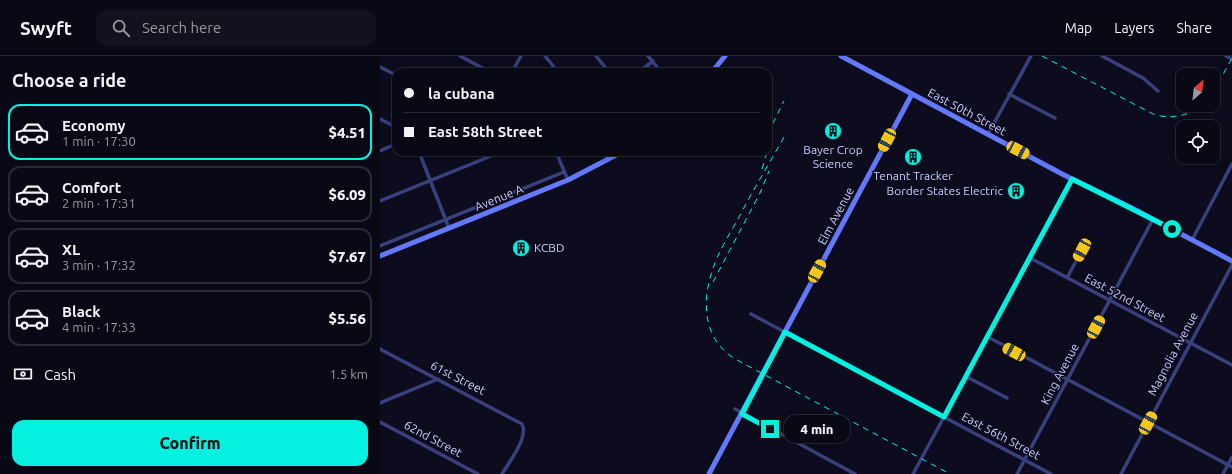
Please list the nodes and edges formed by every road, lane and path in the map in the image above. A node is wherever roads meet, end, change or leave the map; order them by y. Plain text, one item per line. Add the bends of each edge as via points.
1 (460, 56) edge
2 (521, 56) edge
3 (545, 56) edge
4 (596, 56) edge
5 (648, 56) edge
6 (725, 56) edge
7 (841, 56) edge
8 (1031, 56) edge
9 (1102, 56) edge
10 (1226, 56) edge
11 (1232, 59) edge
12 (653, 61) junction
13 (380, 67) edge
14 (482, 68) edge
15 (514, 68) edge
16 (555, 68) edge
17 (606, 68) edge
18 (644, 68) edge
19 (658, 68) edge
20 (715, 68) edge
21 (392, 73) edge
22 (1158, 91) dead end
23 (912, 94) junction
24 (1010, 94) junction
25 (1055, 118) dead end
26 (380, 119) edge
27 (392, 126) edge
28 (988, 134) junction
29 (392, 146) edge
30 (380, 151) edge
31 (421, 156) edge
32 (491, 156) edge
33 (558, 156) edge
34 (614, 156) edge
35 (1232, 164) edge
36 (564, 172) junction
37 (1072, 179) junction
38 (568, 180) junction
39 (430, 181) junction
40 (380, 201) edge
41 (1153, 219) junction
42 (446, 220) junction
43 (449, 228) junction
44 (1192, 240) junction
45 (380, 246) edge
46 (1088, 246) dead end
47 (380, 256) edge
48 (1030, 258) junction
49 (1232, 261) edge
50 (1232, 265) edge
51 (1067, 278) junction
52 (1110, 301) junction
53 (751, 314) dead end
54 (785, 332) junction
55 (988, 337) junction
56 (1190, 344) junction
57 (380, 349) edge
58 (1232, 365) edge
59 (967, 377) junction
60 (438, 380) junction
61 (1068, 380) junction
62 (1007, 398) dead end
63 (380, 403) edge
64 (735, 409) dead end
65 (742, 414) junction
66 (944, 417) junction
67 (380, 422) edge
68 (1148, 423) junction
69 (1232, 457) edge
70 (1025, 460) junction
71 (1228, 465) junction
72 (1232, 467) edge
73 (478, 474) edge
74 (502, 474) edge
75 (709, 474) edge
76 (855, 474) edge
77 (913, 474) edge
78 (1018, 474) edge
79 (1051, 474) edge
80 (1121, 474) edge
81 (1223, 474) edge

1 - 14 street
2 - 15 street
3 - 16 street
4 - 17 street
5 - 12 street
6 - 20 main road
7 - 23 main road, East 50th Street
8 - 24 street
9 - 22 street via 1143,78
10 - 11 street
12 - 18 street
12 - 19 street
13 - 21 street
23 - 28 main road, East 50th Street
23 - 54 main road, Elm Avenue
24 - 25 street
24 - 28 street
26 - 27 street
28 - 37 main road, East 50th Street
29 - 30 street
31 - 39 street
32 - 39 street
33 - 36 street
34 - 38 main road, Avenue A
35 - 44 street
36 - 38 street
36 - 42 street, Avenue A
37 - 41 main road, East 50th Street
37 - 48 street
38 - 43 main road, Avenue A
39 - 40 street
39 - 42 street
41 - 44 main road, East 50th Street
41 - 52 street, King Avenue
42 - 43 street
42 - 45 street, Avenue A
43 - 47 main road, Avenue A
44 - 49 main road, East 50th Street
46 - 51 street via 1082,250
48 - 51 street, East 52nd Street
48 - 55 street
50 - 56 street, Magnolia Avenue
51 - 52 street, East 52nd Street
52 - 56 street, East 52nd Street
52 - 61 street, King Avenue
53 - 54 street, East 56th Street
54 - 65 main road, Elm Avenue
54 - 66 street, East 56th Street
55 - 59 street
55 - 61 street
56 - 58 street, East 52nd Street
56 - 68 street, Magnolia Avenue
57 - 60 street, 61st Street
59 - 62 street
59 - 66 street
60 - 63 street
60 - 74 street, 61st Street via 517,420 524,428 524,436
61 - 68 street
61 - 70 street, King Avenue
64 - 65 street
65 - 75 main road, Elm Avenue
65 - 76 street
66 - 70 street, East 56th Street
66 - 77 street
67 - 73 street, 62nd Street
68 - 71 street
68 - 80 street, Magnolia Avenue
69 - 71 street
70 - 78 street, King Avenue
70 - 79 street, East 56th Street
71 - 72 street
71 - 81 street

